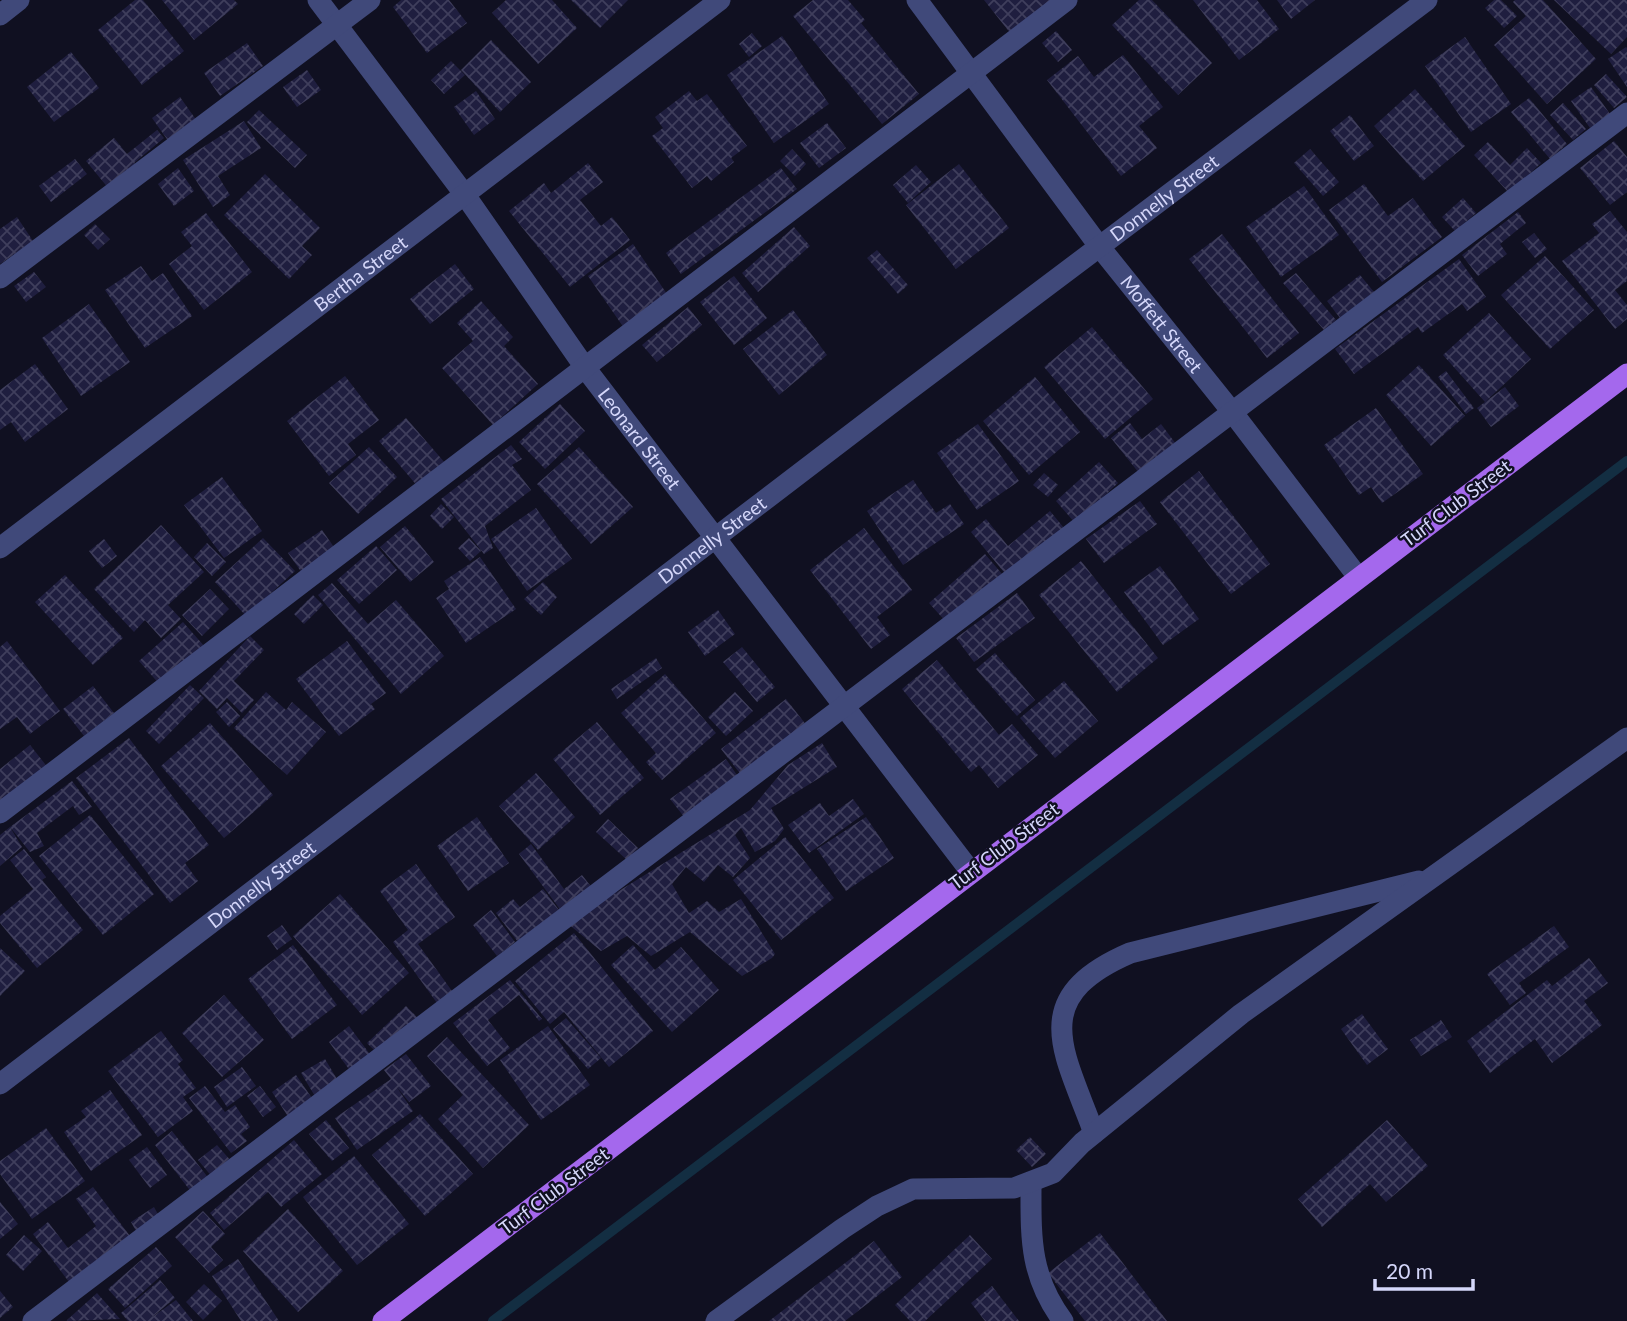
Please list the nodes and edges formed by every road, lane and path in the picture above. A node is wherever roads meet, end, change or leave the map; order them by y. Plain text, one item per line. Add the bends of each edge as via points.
1 (19, 0) edge
2 (317, 0) edge
3 (370, 0) edge
4 (720, 0) edge
5 (918, 0) edge
6 (1067, 0) edge
7 (1427, 0) edge
8 (0, 15) edge
9 (337, 26) junction
10 (972, 72) junction
11 (1627, 113) edge
12 (465, 195) junction
13 (1099, 246) junction
14 (0, 278) edge
15 (586, 369) junction
16 (1627, 374) edge
17 (1233, 413) junction
18 (718, 539) junction
19 (0, 548) edge
20 (1358, 577) junction
21 (844, 706) junction
22 (1627, 738) edge
23 (0, 813) edge
24 (971, 872) junction
25 (1431, 878) junction
26 (0, 1084) edge
27 (1094, 1133) junction
28 (1031, 1183) junction
29 (33, 1321) edge
30 (383, 1321) edge
31 (716, 1321) edge
32 (1063, 1321) edge

1 - 8 street
2 - 9 street, Leonard Street
3 - 9 street
4 - 12 street, Bertha Street
5 - 10 street, Moffett Street
6 - 10 street
7 - 13 street, Donnelly Street
9 - 12 street, Leonard Street
9 - 14 street
10 - 13 street, Moffett Street
10 - 15 street
11 - 17 street
12 - 15 street, Leonard Street
12 - 19 street, Bertha Street
13 - 17 street, Moffett Street
13 - 18 street, Donnelly Street
15 - 18 street, Leonard Street
15 - 23 street
16 - 20 main road, Turf Club Street
17 - 20 street, Moffett Street
17 - 21 street
18 - 21 street, Leonard Street
18 - 26 street, Donnelly Street
20 - 24 main road, Turf Club Street
21 - 24 street, Leonard Street
21 - 29 street
22 - 25 street
24 - 30 main road, Turf Club Street
25 - 27 street via 1241,1014
25 - 27 street via 1130,953 1105,964 1081,984 1060,1014 1060,1043
27 - 28 street via 1053,1173
28 - 31 street via 1001,1189 913,1189 850,1224
28 - 32 street via 1031,1246 1046,1298

